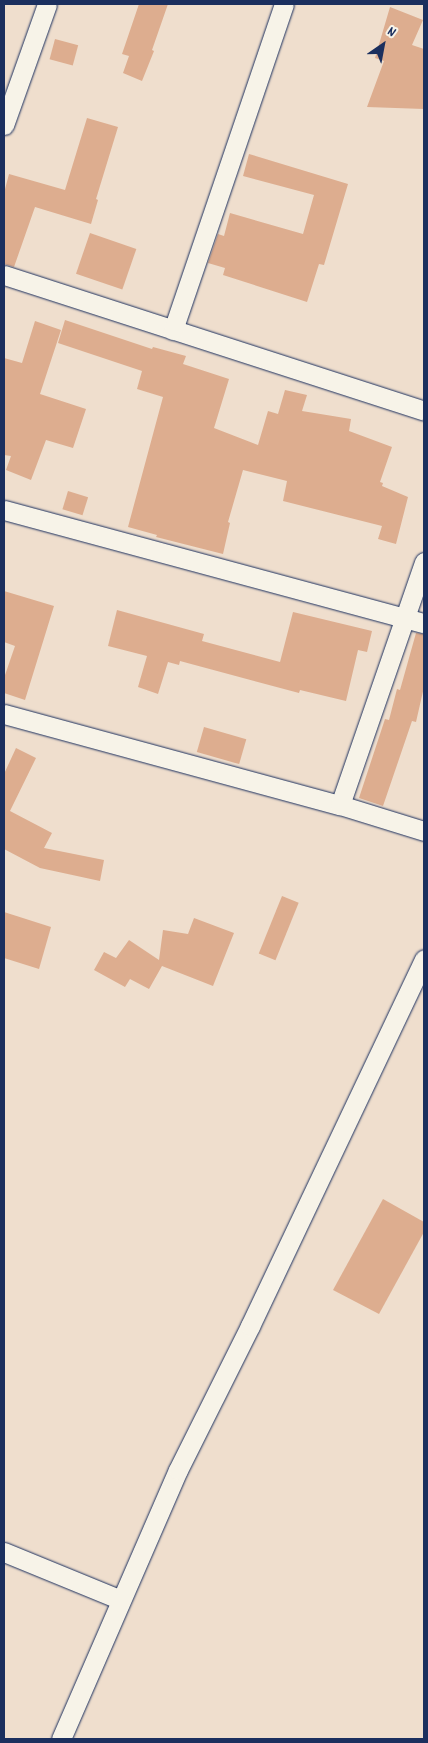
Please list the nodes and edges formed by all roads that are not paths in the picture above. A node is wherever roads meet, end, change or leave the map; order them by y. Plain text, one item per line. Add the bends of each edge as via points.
1 (47, 4) edge
2 (284, 4) edge
3 (4, 125) edge
4 (4, 275) edge
5 (174, 330) junction
6 (424, 411) edge
7 (4, 510) edge
8 (424, 562) edge
9 (405, 618) junction
10 (424, 623) edge
11 (4, 714) edge
12 (340, 804) junction
13 (424, 830) edge
14 (424, 959) edge
15 (4, 1552) edge
16 (121, 1600) junction
17 (61, 1739) edge

1 - 3 street
2 - 5 street
4 - 5 street
5 - 6 street
7 - 9 street
8 - 9 street
9 - 10 street
9 - 12 street
11 - 12 street
12 - 13 street
14 - 16 street via 178,1470
15 - 16 street
16 - 17 street

